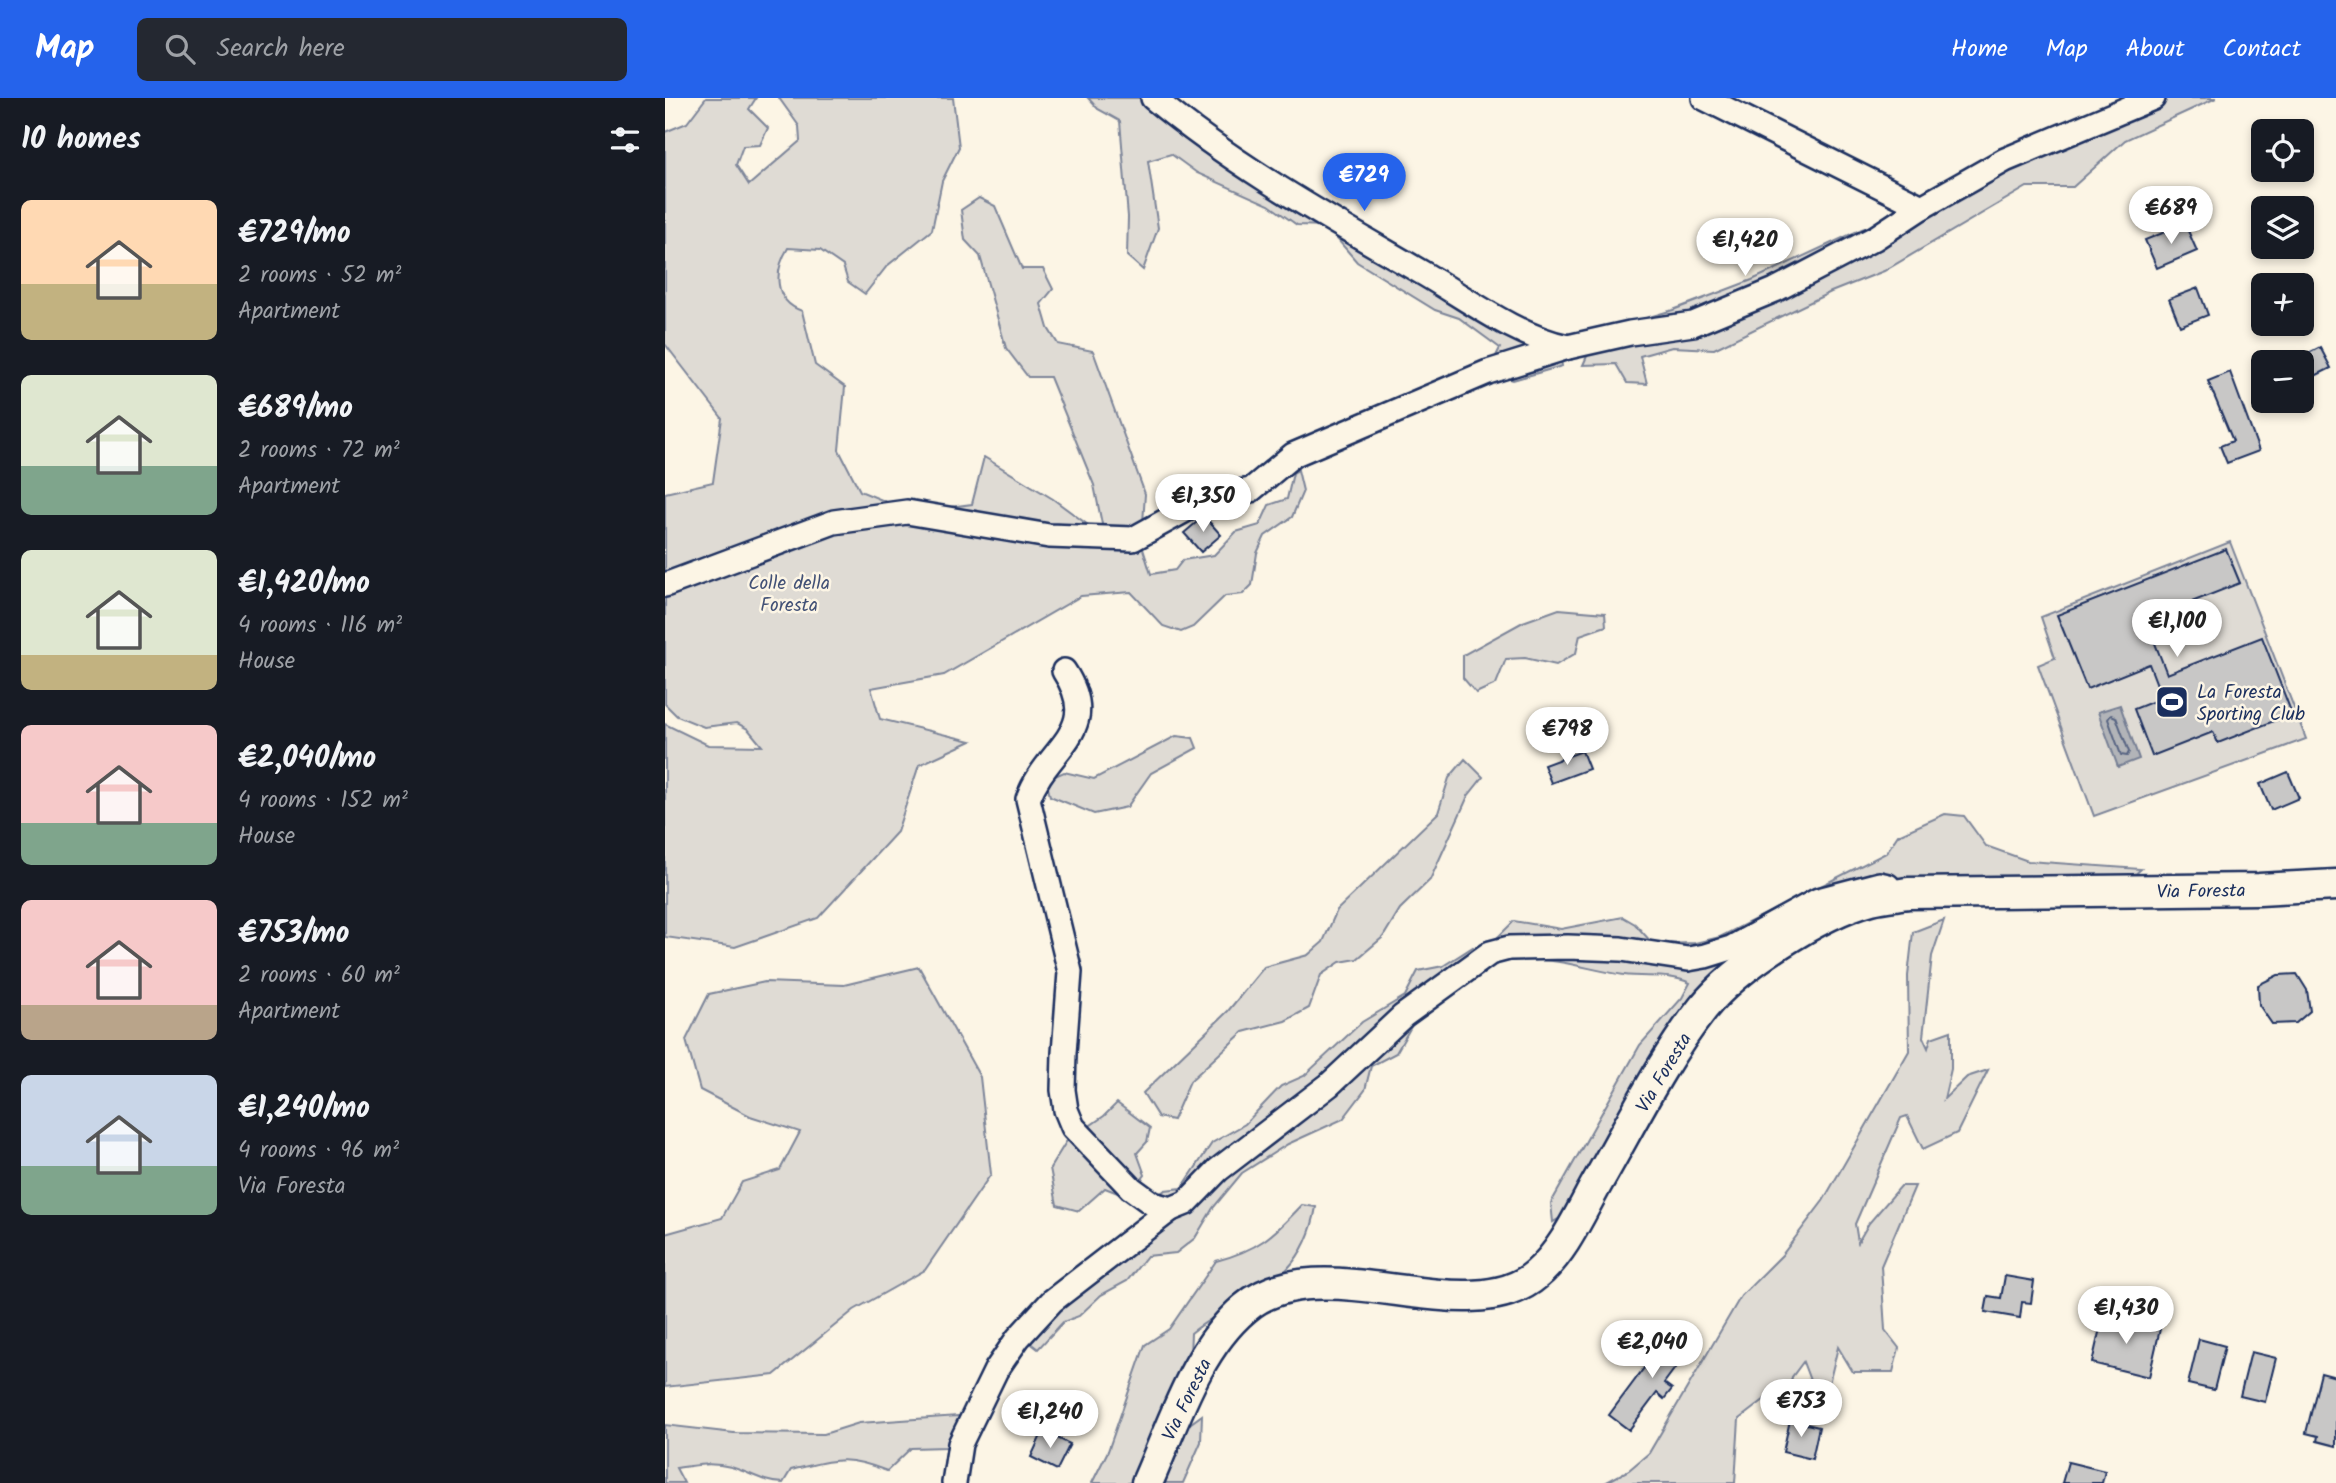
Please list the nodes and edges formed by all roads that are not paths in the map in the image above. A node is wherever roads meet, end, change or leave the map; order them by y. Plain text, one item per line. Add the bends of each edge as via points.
1 (1153, 98) edge
2 (1704, 98) edge
3 (2153, 98) edge
4 (1922, 206) junction
5 (1568, 347) junction
6 (665, 585) edge
7 (1065, 671) dead end
8 (2336, 886) edge
9 (1908, 893) junction
10 (1171, 1209) junction
11 (954, 1483) edge
12 (1147, 1483) edge

1 - 5 street via 1214,147 1282,190 1499,318
2 - 4 street
3 - 4 street via 2005,160
4 - 5 street via 1875,238 1693,324 1630,332
5 - 6 street via 1489,372 1293,454 1251,490 1211,496 1133,539 1049,536 907,513 834,522
7 - 10 street via 1078,692 1076,727 1028,799 1070,972 1064,1053 1066,1110 1073,1127 1131,1188 1153,1204
8 - 9 main road, Via Foresta
9 - 10 street via 1879,884 1852,889 1818,900 1731,948 1688,959 1568,947 1509,948 1490,953 1403,1016 1329,1085 1218,1170 1186,1203
9 - 12 main road, Via Foresta via 1871,899 1841,911 1733,976 1674,1049 1562,1244 1524,1284 1508,1291 1464,1295 1296,1285 1274,1290 1244,1308 1203,1360
10 - 11 street via 1052,1301 1018,1338 996,1370 960,1444

